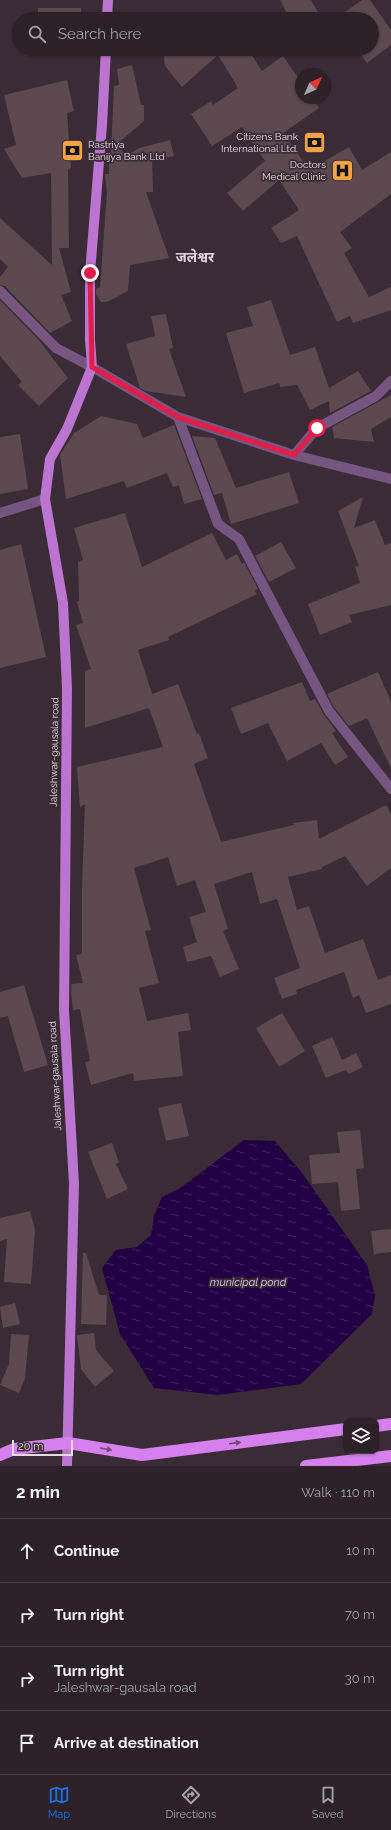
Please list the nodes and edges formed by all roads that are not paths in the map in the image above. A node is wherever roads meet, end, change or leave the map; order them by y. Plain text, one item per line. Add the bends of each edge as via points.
1 (108, 0) edge
2 (107, 12) edge
3 (106, 56) edge
4 (0, 291) edge
5 (92, 367) junction
6 (391, 381) edge
7 (178, 417) junction
8 (294, 455) junction
9 (391, 480) edge
10 (45, 499) junction
11 (0, 513) edge
12 (391, 789) edge
13 (391, 1424) edge
14 (379, 1426) edge
15 (343, 1429) edge
16 (68, 1443) junction
17 (0, 1455) edge
18 (391, 1456) edge
19 (67, 1466) edge
20 (306, 1466) edge

1 - 2 main road
3 - 5 main road, Jaleshwar-gausala road via 90,273
4 - 5 street via 56,348
5 - 7 street
5 - 10 main road, Jaleshwar-gausala road via 67,429 50,459
6 - 8 street via 376,396 317,428
7 - 8 street
7 - 12 street via 218,524 239,539 329,711
8 - 9 street
10 - 11 street
10 - 16 main road, Jaleshwar-gausala road via 63,603 67,688 64,1010 74,1184
13 - 14 highway
16 -> 15 highway via 142,1455
16 - 17 highway via 14,1448
16 - 19 main road, Jaleshwar-gausala road
18 - 20 highway

